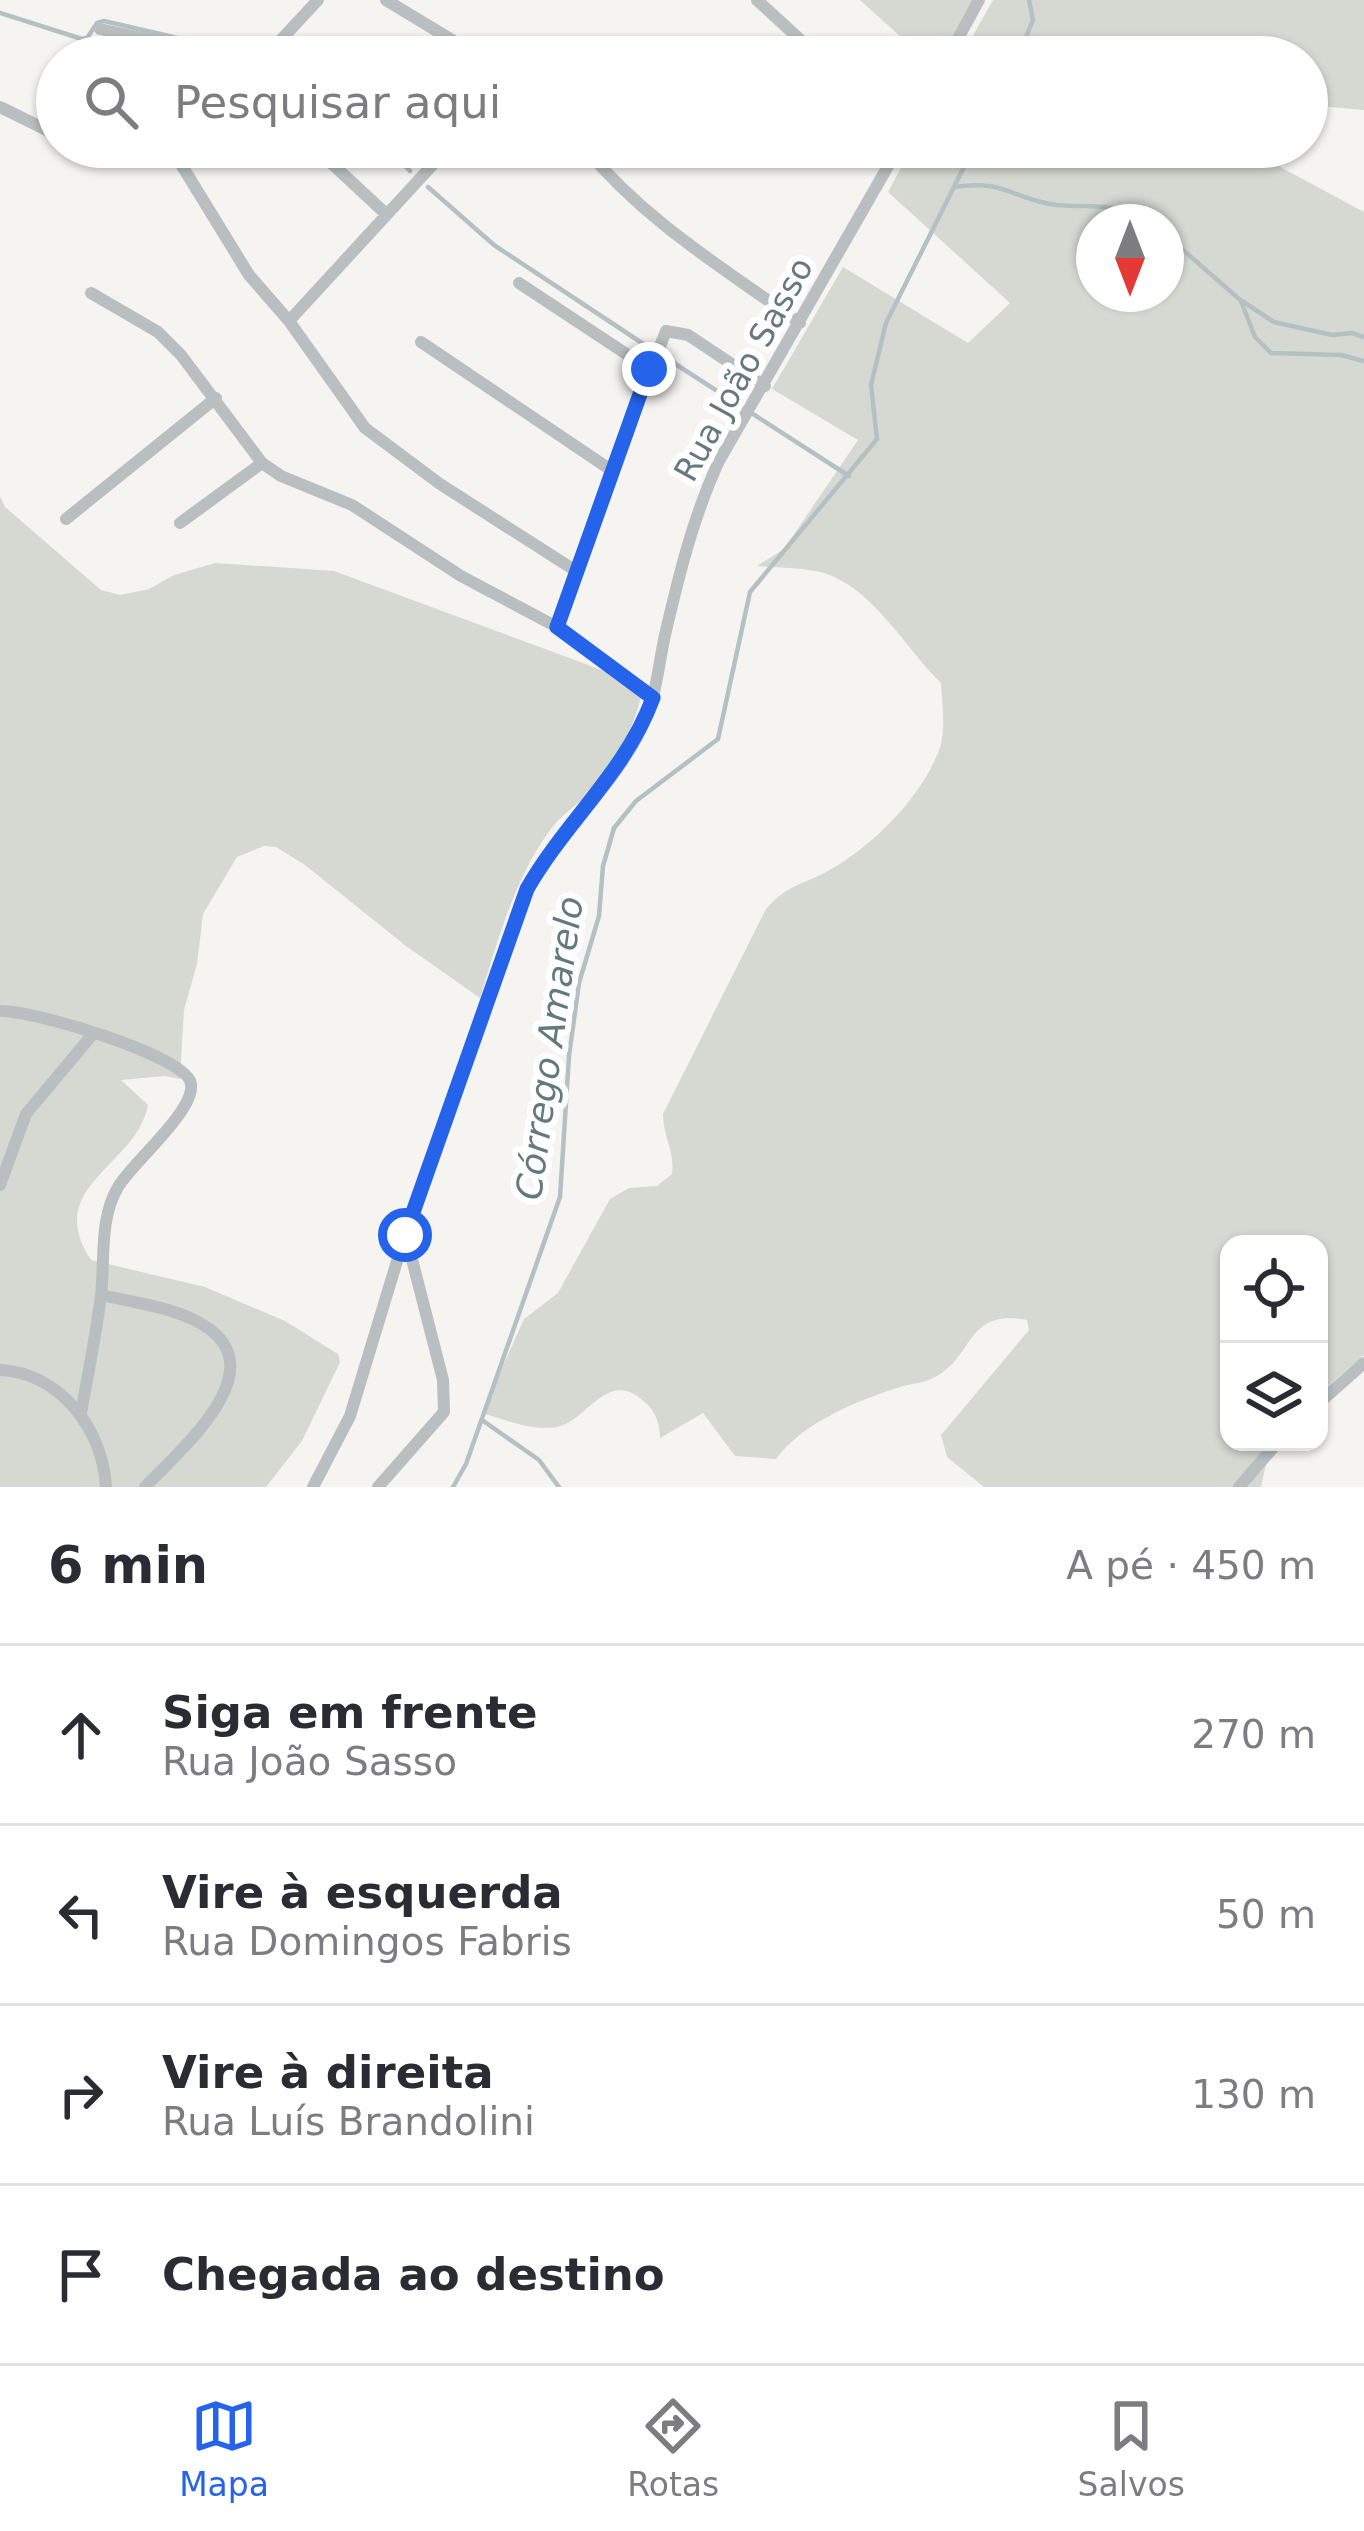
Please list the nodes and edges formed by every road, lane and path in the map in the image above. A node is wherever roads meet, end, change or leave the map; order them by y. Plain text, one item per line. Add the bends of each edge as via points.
1 (318, 0) edge
2 (386, 0) edge
3 (757, 0) edge
4 (980, 0) edge
5 (100, 29) dead end
6 (132, 36) edge
7 (285, 36) edge
8 (445, 36) edge
9 (796, 36) edge
10 (960, 36) edge
11 (0, 107) edge
12 (36, 125) edge
13 (189, 168) edge
14 (337, 168) edge
15 (429, 168) edge
16 (601, 168) edge
17 (887, 168) edge
18 (386, 214) junction
19 (519, 283) dead end
20 (91, 293) dead end
21 (289, 321) junction
22 (800, 323) junction
23 (421, 342) dead end
24 (649, 369) junction
25 (764, 386) junction
26 (216, 398) junction
27 (262, 463) junction
28 (611, 470) junction
29 (66, 518) dead end
30 (180, 523) dead end
31 (577, 571) junction
32 (557, 627) junction
33 (653, 698) junction
34 (0, 1011) edge
35 (92, 1035) junction
36 (0, 1185) edge
37 (405, 1235) junction
38 (101, 1295) junction
39 (1364, 1363) edge
40 (0, 1370) edge
41 (1328, 1395) edge
42 (81, 1413) junction
43 (1270, 1451) edge
44 (106, 1487) edge
45 (145, 1487) edge
46 (313, 1487) edge
47 (378, 1487) edge
48 (1239, 1487) edge

1 - 7 street
2 - 8 street
3 - 9 street
4 - 10 street
5 - 6 street
11 - 12 street
13 - 21 street via 237,258
14 - 18 street
15 - 18 street
16 - 22 street via 653,218
17 - 22 street, Rua João Sasso
18 - 21 street
19 - 24 street
20 - 26 street via 158,332
21 - 31 street via 365,428
22 - 25 street, Rua João Sasso
23 - 28 street
24 - 25 street via 660,339 675,330
24 - 28 street
25 - 33 street, Rua João Sasso via 719,460 693,524
26 - 27 street
26 - 29 street
27 - 30 street
27 - 32 street via 352,505
28 - 31 street
31 - 32 street
32 - 33 street
33 - 37 street, Rua João Sasso via 615,772 527,889
34 - 35 street
35 - 36 street via 26,1114
35 - 38 street via 158,1055 185,1071 192,1091 118,1187 106,1223
37 - 46 street, Rua João Sasso via 350,1415
37 - 47 street via 444,1412
38 - 42 street
38 - 45 street via 185,1316 216,1335 230,1358 220,1405
39 - 41 street
40 - 42 street via 51,1386
42 - 44 street via 96,1438
43 - 48 street

